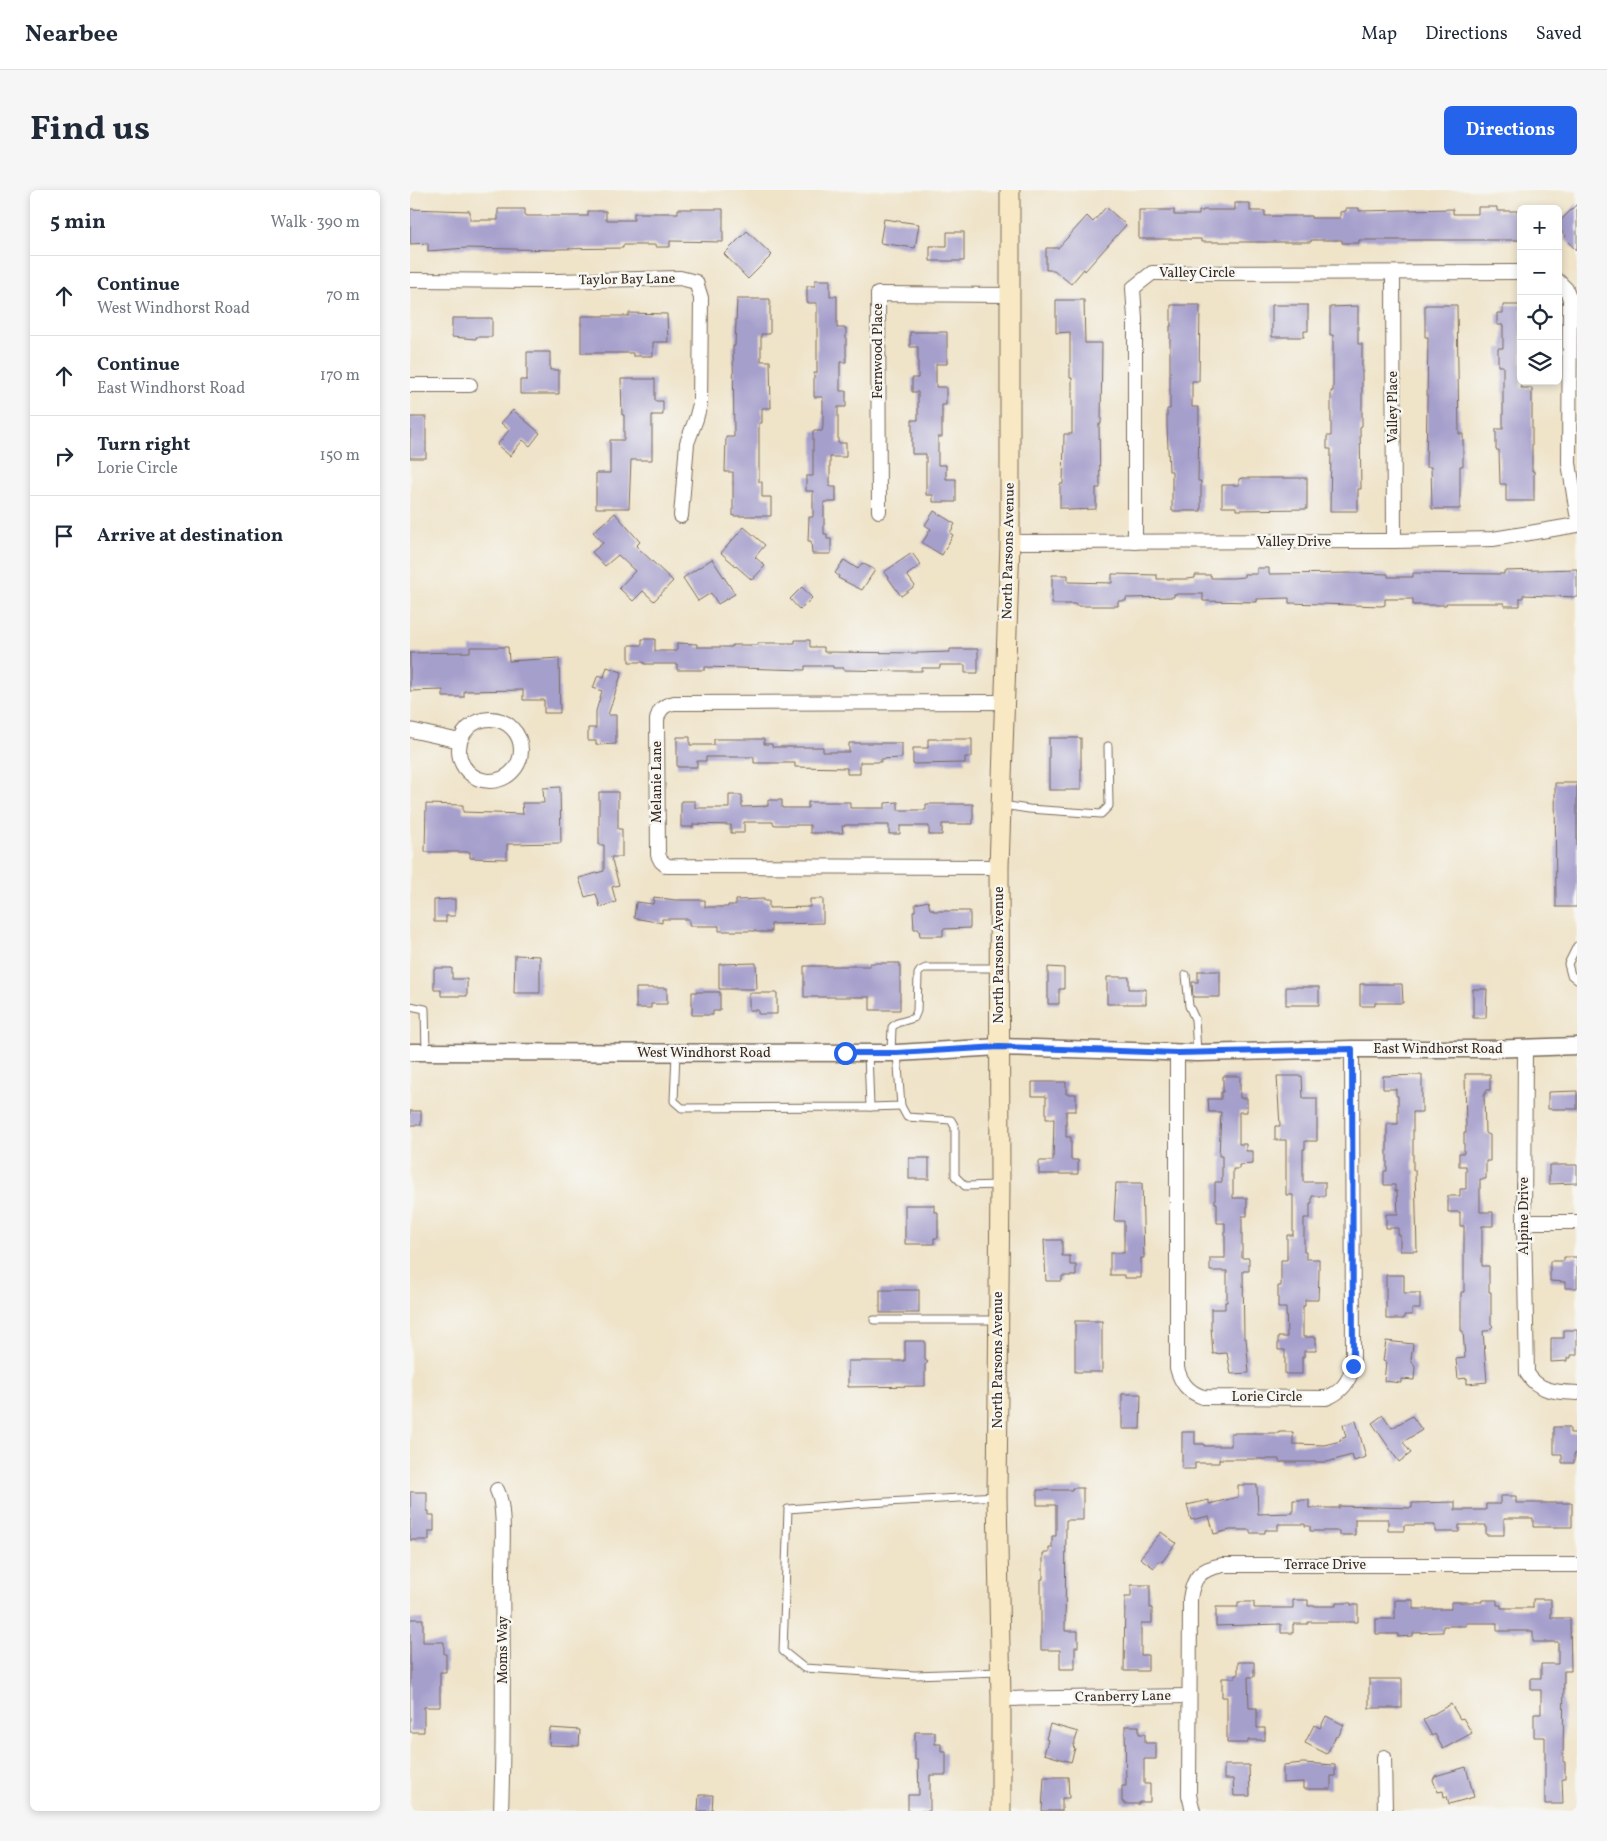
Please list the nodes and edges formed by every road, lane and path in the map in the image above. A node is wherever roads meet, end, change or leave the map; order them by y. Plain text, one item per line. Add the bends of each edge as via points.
1 (1010, 190) edge
2 (1517, 272) edge
3 (1393, 273) junction
4 (410, 280) edge
5 (1562, 285) edge
6 (1010, 295) junction
7 (410, 385) edge
8 (470, 385) dead end
9 (879, 511) dead end
10 (1577, 514) edge
11 (681, 516) dead end
12 (1577, 525) edge
13 (1010, 542) junction
14 (1135, 542) junction
15 (1394, 542) junction
16 (1005, 702) junction
17 (410, 730) edge
18 (460, 741) junction
19 (1108, 746) dead end
20 (1002, 805) junction
21 (1000, 867) junction
22 (1577, 946) edge
23 (999, 968) junction
24 (1186, 975) dead end
25 (1577, 980) edge
26 (410, 1006) edge
27 (1577, 1046) edge
28 (999, 1047) junction
29 (1525, 1048) junction
30 (1352, 1049) junction
31 (418, 1052) edge
32 (676, 1053) junction
33 (868, 1053) junction
34 (894, 1053) junction
35 (1177, 1053) junction
36 (1197, 1053) junction
37 (901, 1106) junction
38 (870, 1107) junction
39 (1000, 1185) junction
40 (1524, 1222) junction
41 (1577, 1222) edge
42 (874, 1320) dead end
43 (998, 1320) junction
44 (1577, 1393) edge
45 (497, 1490) dead end
46 (997, 1496) junction
47 (1577, 1565) edge
48 (1000, 1672) junction
49 (1189, 1696) junction
50 (1001, 1699) junction
51 (1384, 1757) dead end
52 (501, 1811) edge
53 (1001, 1811) edge
54 (1193, 1811) edge
55 (1385, 1811) edge

1 - 6 main road, North Parsons Avenue
2 - 3 street, Valley Circle
3 - 14 street, Valley Circle via 1152,273 1133,288
3 - 15 street, Valley Place
4 - 11 street, Taylor Bay Lane via 680,278 696,282 701,298 700,404 687,444
5 - 10 street via 1570,299 1569,463
6 - 9 street, Fernwood Place via 878,294
6 - 13 main road, North Parsons Avenue
7 - 8 street
12 - 15 street, Valley Drive via 1493,539
13 - 14 street, Valley Drive
13 - 16 main road, North Parsons Avenue
14 - 15 street, Valley Drive
16 - 20 main road, North Parsons Avenue
16 - 21 street, Melanie Lane via 674,703 662,708 657,720 658,855 666,866
17 - 18 street
18 - 18 street via 461,761 470,773 483,780 503,778 518,764 521,755 518,735 512,727 497,720 472,724
19 - 20 lane via 1109,806 1101,814 1029,810
20 - 21 main road, North Parsons Avenue
21 - 23 main road, North Parsons Avenue
22 - 25 lane via 1568,964 1571,975
23 - 28 main road, North Parsons Avenue
23 - 34 lane via 926,968 920,971 914,1018 892,1027
24 - 36 lane via 1189,1006 1195,1019
26 - 31 lane via 425,1009
27 - 29 street, East Windhorst Road
28 - 34 street, West Windhorst Road
28 - 35 street, East Windhorst Road
28 - 39 main road, North Parsons Avenue
29 - 30 street, East Windhorst Road
29 - 40 street, Alpine Drive
30 - 35 street, Lorie Circle via 1353,1366 1344,1387 1326,1398 1203,1397 1194,1394 1180,1378
30 - 36 street, East Windhorst Road
31 - 32 street, West Windhorst Road
32 - 33 street, West Windhorst Road
32 - 38 lane via 674,1101 682,1108
33 - 34 street, West Windhorst Road
33 - 38 lane
34 - 37 lane
35 - 36 street, East Windhorst Road
37 - 38 lane
37 - 39 lane via 907,1117 951,1120 955,1127 955,1176 965,1186
39 - 43 main road, North Parsons Avenue
40 - 41 street
40 - 44 street, Alpine Drive via 1526,1373 1543,1389
42 - 43 lane
43 - 46 main road, North Parsons Avenue
45 - 52 street, Moms Way via 501,1498 502,1553
46 - 48 main road, North Parsons Avenue
46 - 48 lane via 788,1509 783,1651 804,1668 915,1675
47 - 49 street, Terrace Drive via 1209,1567 1199,1574 1192,1586
48 - 50 main road, North Parsons Avenue
49 - 50 street, Cranberry Lane
49 - 54 street, Cranberry Lane via 1189,1795
50 - 53 main road, North Parsons Avenue
51 - 55 street

